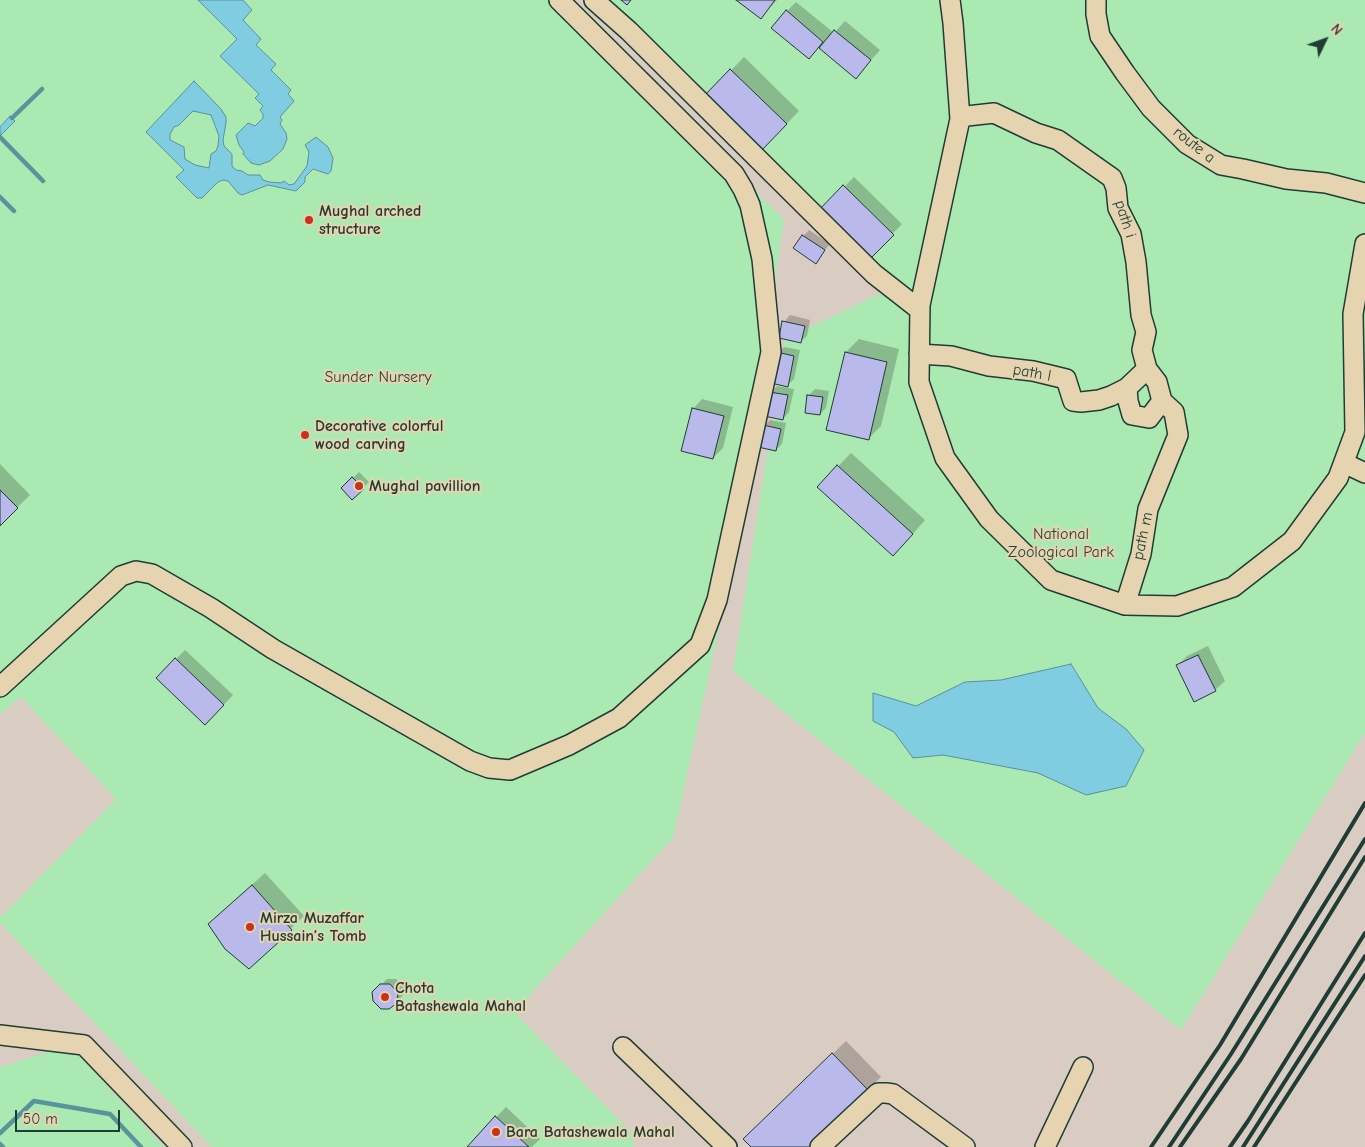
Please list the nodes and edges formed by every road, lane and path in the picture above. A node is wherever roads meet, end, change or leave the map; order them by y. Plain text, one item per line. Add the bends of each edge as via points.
1 (558, 0) edge
2 (594, 0) edge
3 (950, 0) edge
4 (1096, 0) edge
5 (960, 119) junction
6 (1365, 193) edge
7 (1365, 244) edge
8 (920, 310) junction
9 (919, 354) junction
10 (1147, 369) junction
11 (1127, 388) junction
12 (1162, 401) junction
13 (1149, 418) junction
14 (1178, 435) junction
15 (1344, 463) junction
16 (1365, 473) edge
17 (1125, 605) junction
18 (0, 687) edge
19 (0, 1035) edge
20 (623, 1047) dead end
21 (1083, 1067) dead end
22 (182, 1147) edge
23 (727, 1147) edge
24 (820, 1147) edge
25 (966, 1147) edge
26 (1045, 1147) edge

1 - 18 street via 734,174 750,205 762,259 771,352 716,600 700,645 618,718 569,745 510,770 489,768 470,761 273,649 203,603 152,574 136,570 122,576
2 - 8 street via 874,274
3 - 5 street
4 - 6 street, route a via 1100,36 1151,108 1187,144 1220,165
5 - 8 street
5 - 10 street, path i via 994,114 1058,140 1112,178 1118,208 1131,234 1146,332 1142,350
7 - 15 street via 1353,314 1355,432
8 - 9 street
9 - 11 street, path l via 951,356 1066,379 1073,401 1099,400
9 - 17 street via 920,382 945,458 989,519 1051,580
10 - 11 street
10 - 12 street, path i via 1157,382
11 - 13 street via 1132,415
12 - 13 street
12 - 14 street, path i via 1174,412
13 - 14 street via 1164,430
14 - 17 street, path m via 1148,510 1141,554
15 - 16 street
15 - 17 street via 1338,478 1292,541 1233,588 1177,606
19 - 22 street via 84,1045
20 - 23 street
21 - 26 street
24 - 25 street via 878,1094 886,1093 892,1094

